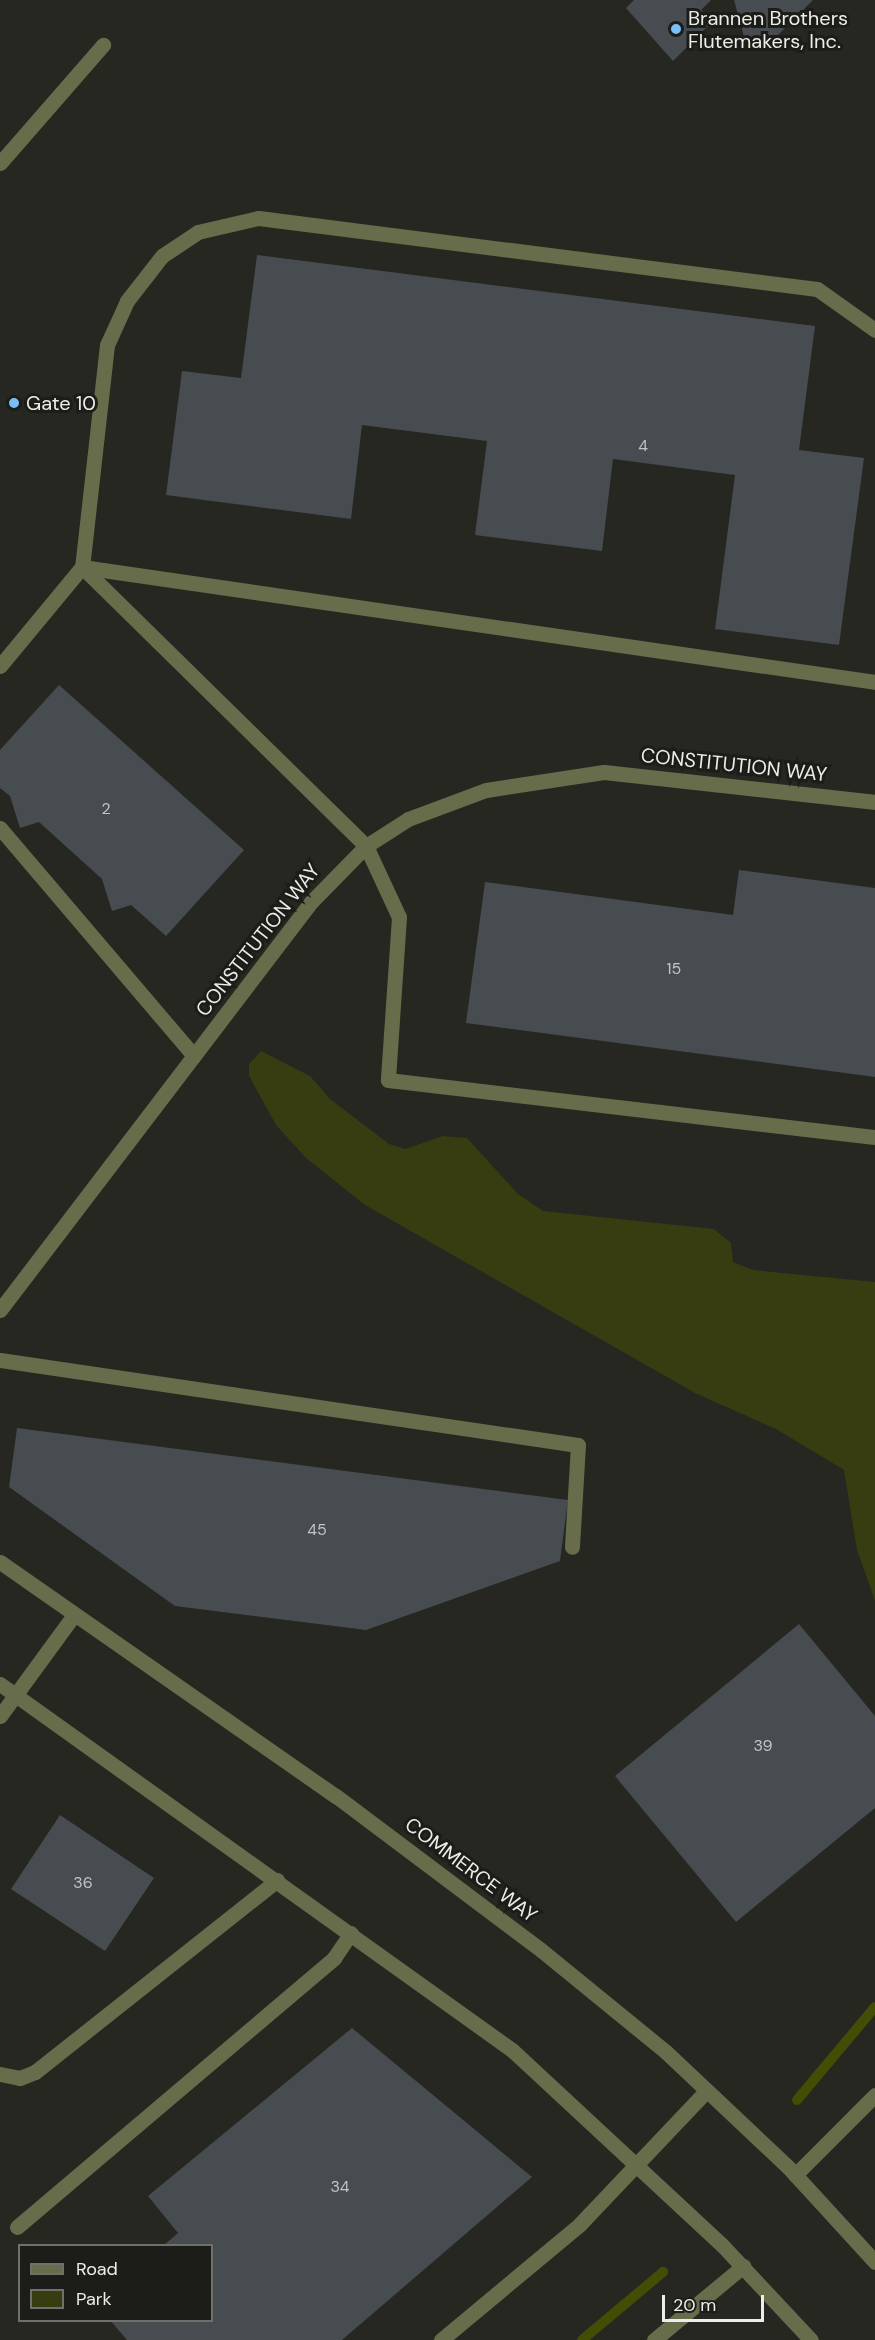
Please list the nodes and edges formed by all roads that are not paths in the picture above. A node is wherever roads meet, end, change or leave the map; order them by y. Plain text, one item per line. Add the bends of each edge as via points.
1 (103, 45) dead end
2 (0, 163) edge
3 (875, 330) edge
4 (82, 567) junction
5 (0, 666) edge
6 (875, 682) edge
7 (875, 802) edge
8 (0, 828) edge
9 (366, 846) junction
10 (194, 1056) junction
11 (875, 1137) edge
12 (0, 1310) edge
13 (0, 1360) edge
14 (572, 1547) dead end
15 (0, 1562) edge
16 (74, 1615) junction
17 (0, 1684) edge
18 (17, 1696) junction
19 (0, 1716) edge
20 (277, 1880) junction
21 (351, 1933) junction
22 (0, 2074) edge
23 (706, 2091) junction
24 (875, 2095) edge
25 (639, 2164) junction
26 (795, 2175) junction
27 (17, 2227) dead end
28 (875, 2262) edge
29 (743, 2266) junction
30 (441, 2340) edge
31 (654, 2340) edge
32 (811, 2340) edge

1 - 2 street
3 - 4 street via 817,290 258,218 198,232 162,256 128,301 107,345
4 - 5 street
4 - 6 street
4 - 9 street
7 - 9 street, CONSTITUTION WAY via 604,772 547,777 435,805
8 - 10 street
9 - 10 street, CONSTITUTION WAY via 311,902
9 - 11 street via 399,917 388,1080
10 - 12 street, CONSTITUTION WAY
13 - 14 street via 578,1445
15 - 16 street, COMMERCE WAY
16 - 18 street
16 - 23 street, COMMERCE WAY via 472,1896
17 - 18 street
18 - 19 street
18 - 20 street
20 - 21 street
20 - 22 street via 34,2072 20,2078
21 - 25 street via 504,2044
21 - 27 street via 334,1958
23 - 25 street
23 - 26 street, COMMERCE WAY
24 - 26 street
25 - 29 street
25 - 30 street via 580,2224
26 - 28 street, COMMERCE WAY
29 - 31 street
29 - 32 street

